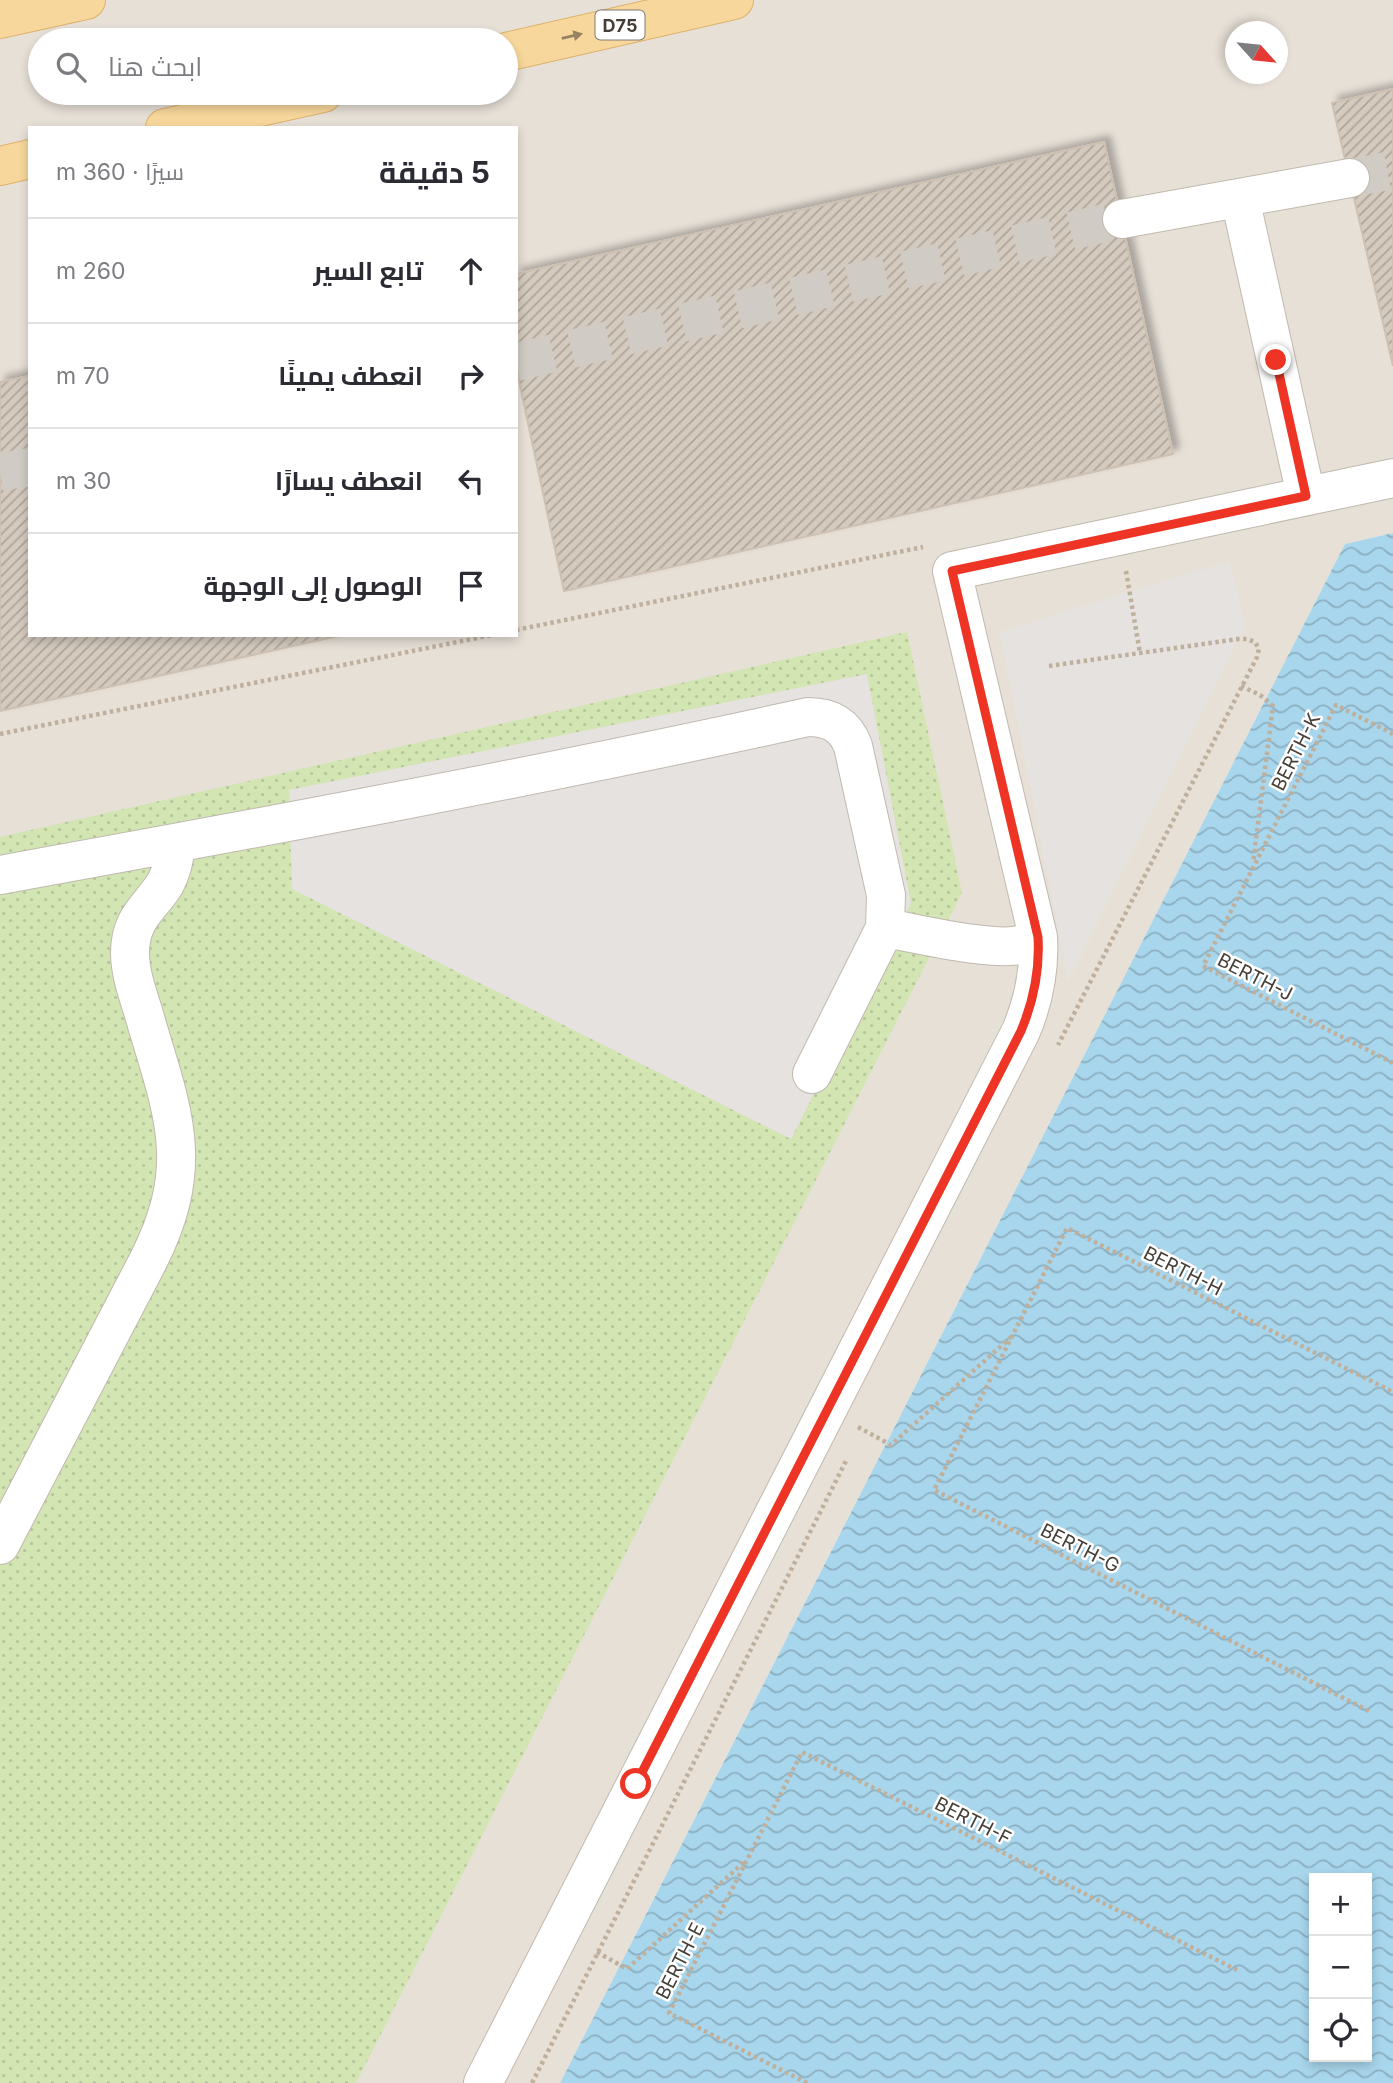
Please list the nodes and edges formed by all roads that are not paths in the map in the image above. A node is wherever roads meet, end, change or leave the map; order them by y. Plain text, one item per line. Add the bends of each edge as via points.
1 (86, 0) edge
2 (734, 0) edge
3 (0, 19) edge
4 (518, 49) edge
5 (269, 105) edge
6 (174, 126) edge
7 (28, 159) edge
8 (0, 166) edge
9 (1350, 178) tunnel mouth
10 (1240, 198) junction
11 (1122, 219) tunnel mouth
12 (1393, 478) edge
13 (1306, 496) junction
14 (176, 843) junction
15 (0, 875) edge
16 (885, 928) junction
17 (1038, 937) junction
18 (812, 1074) dead end
19 (0, 1545) edge
20 (483, 2083) edge

1 - 3 main road
4 -> 2 main road, D75
5 - 6 main road
7 - 8 main road
9 - 10 street
10 - 11 street
10 - 13 street
12 - 13 street
13 - 17 street via 952,571
14 - 15 street
14 - 16 street via 818,717 836,722 853,746 886,895
14 - 19 street via 172,869 141,912 130,950 133,977 176,1138 169,1214
16 - 17 street via 999,947
16 - 18 street
17 - 20 street via 1036,986 1021,1031

